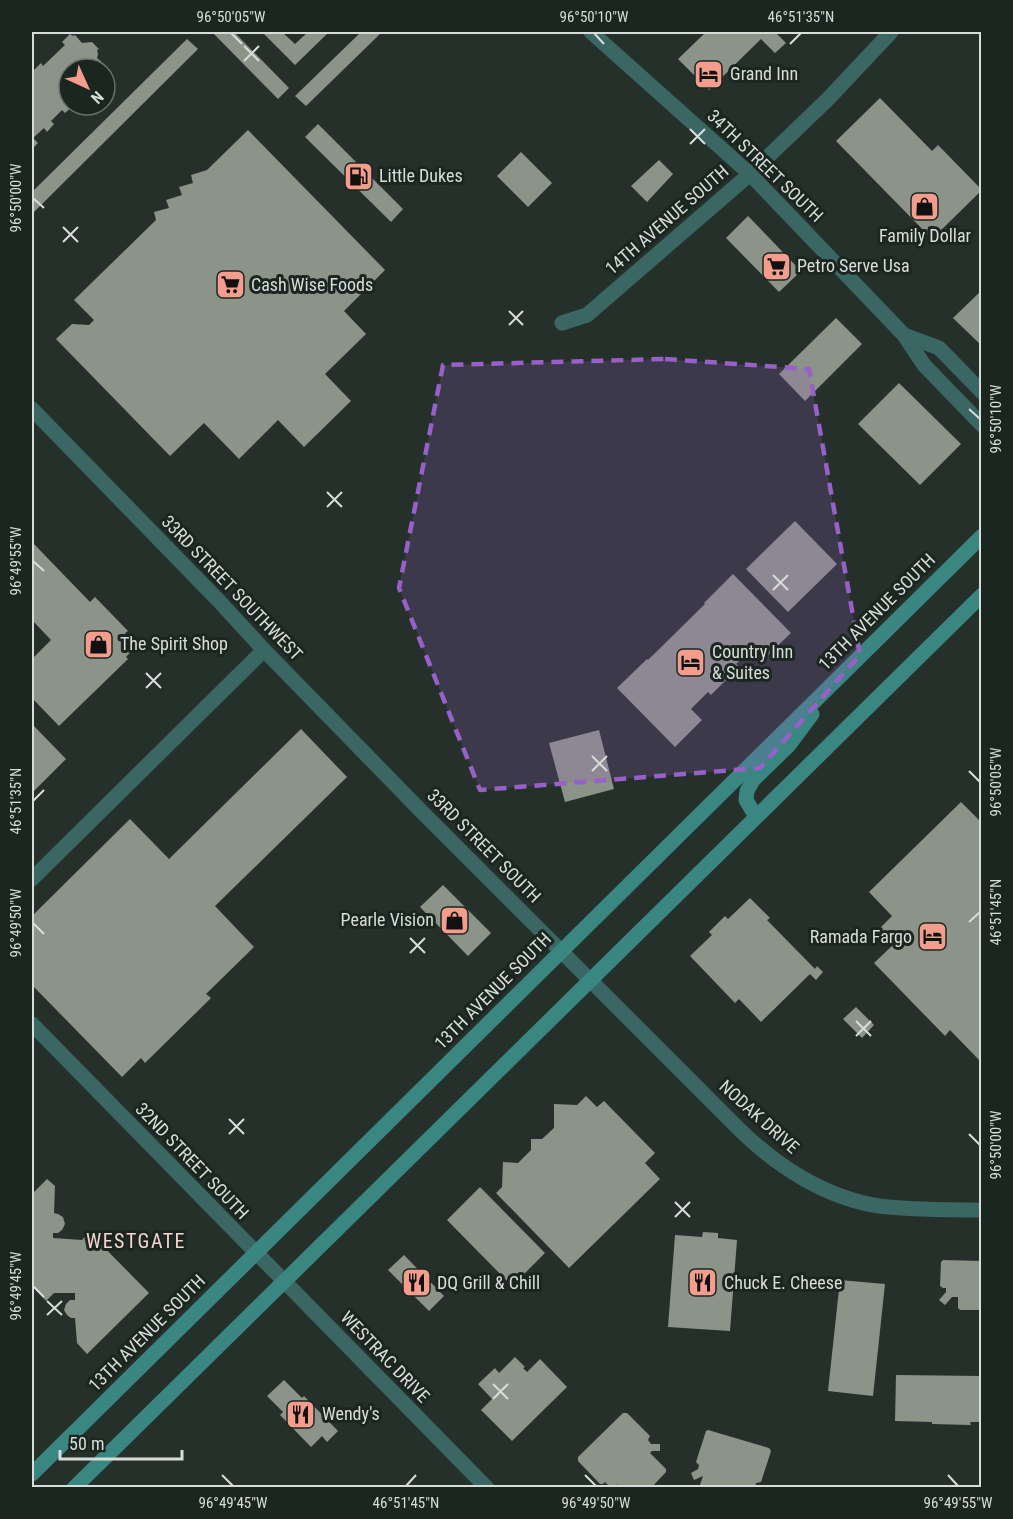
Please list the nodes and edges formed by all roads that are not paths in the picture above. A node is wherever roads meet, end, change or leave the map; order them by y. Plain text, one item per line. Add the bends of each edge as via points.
1 (591, 32) edge
2 (891, 32) edge
3 (750, 174) junction
4 (562, 323) dead end
5 (904, 335) junction
6 (981, 392) edge
7 (32, 409) edge
8 (981, 424) edge
9 (981, 536) edge
10 (981, 595) edge
11 (264, 650) junction
12 (838, 678) junction
13 (404, 794) joint
14 (755, 815) junction
15 (32, 879) edge
16 (561, 952) junction
17 (589, 980) junction
18 (32, 1024) edge
19 (981, 1210) edge
20 (256, 1253) junction
21 (284, 1282) junction
22 (32, 1474) edge
23 (74, 1488) edge
24 (487, 1488) edge

1 - 3 street, 34TH STREET SOUTH
2 - 3 street, 14TH AVENUE SOUTH
3 - 4 street, 14TH AVENUE SOUTH via 587,315
3 - 5 street, 34TH STREET SOUTH
5 - 6 street, 34TH STREET SOUTH via 939,348
5 - 8 street, 34TH STREET SOUTH via 924,365
7 - 11 street, 33RD STREET SOUTHWEST
9 - 12 main road, 13TH AVENUE SOUTH
10 - 14 main road
11 - 13 street, 33RD STREET SOUTHWEST
11 - 15 street
12 - 14 main road via 789,745 753,780 746,800
12 - 16 main road, 13TH AVENUE SOUTH
13 - 16 street, 33RD STREET SOUTH
14 - 17 main road
16 - 17 street, NODAK DRIVE
16 - 20 main road, 13TH AVENUE SOUTH
17 - 19 street, NODAK DRIVE via 748,1138 795,1174 848,1198 878,1206
17 - 21 main road
18 - 20 street, 32ND STREET SOUTH
20 - 21 street, WESTRAC DRIVE
20 - 22 main road, 13TH AVENUE SOUTH
21 - 23 main road
21 - 24 street, WESTRAC DRIVE

